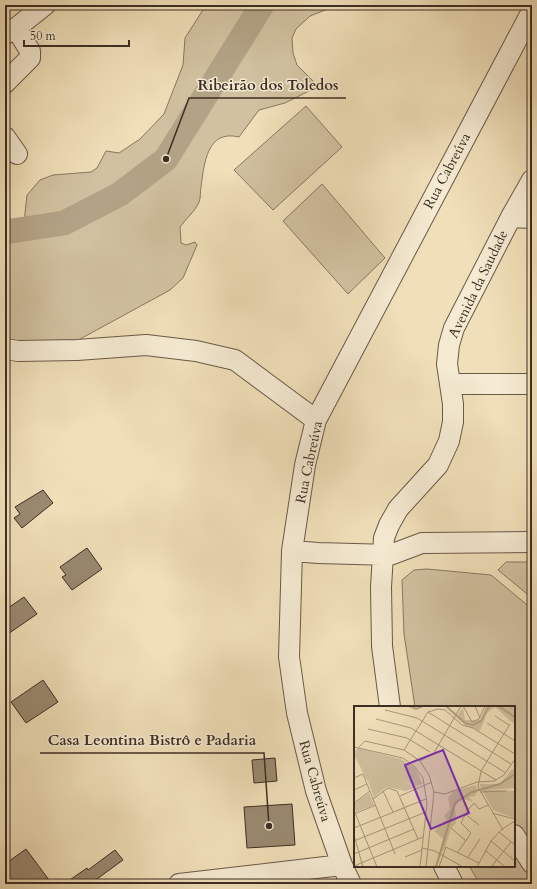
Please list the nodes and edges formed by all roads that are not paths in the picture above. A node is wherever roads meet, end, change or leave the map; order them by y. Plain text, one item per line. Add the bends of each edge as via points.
1 (45, 5) edge
2 (532, 11) edge
3 (10, 31) edge
4 (5, 83) edge
5 (5, 137) edge
6 (17, 154) dead end
7 (532, 180) edge
8 (511, 217) junction
9 (532, 218) edge
10 (5, 349) edge
11 (451, 384) junction
12 (532, 384) edge
13 (316, 420) junction
14 (532, 542) edge
15 (292, 551) junction
16 (383, 555) junction
17 (390, 706) edge
18 (515, 837) edge
19 (532, 863) edge
20 (342, 865) junction
21 (444, 867) edge
22 (180, 884) edge
23 (351, 884) edge
24 (453, 884) edge

1 - 3 street
2 - 13 street, Rua Cabreúva
3 - 4 street via 30,51 30,58
5 - 6 street
7 - 8 street, Avenida da Saudade
8 - 9 street
8 - 11 street, Avenida da Saudade via 454,328 447,364
10 - 13 street via 77,350 146,344 196,351 235,360
11 - 12 street
11 - 16 street, Avenida da Saudade via 453,422 449,441 438,465 398,509 384,538
13 - 15 street, Rua Cabreúva via 305,465
14 - 16 street via 422,543 390,555
15 - 16 street
15 - 20 street, Rua Cabreúva via 289,657 297,713 316,791
16 - 17 street, Avenida da Saudade via 382,646
18 - 19 street
20 - 22 street
20 - 23 street, Rua Cabreúva
21 - 24 street

